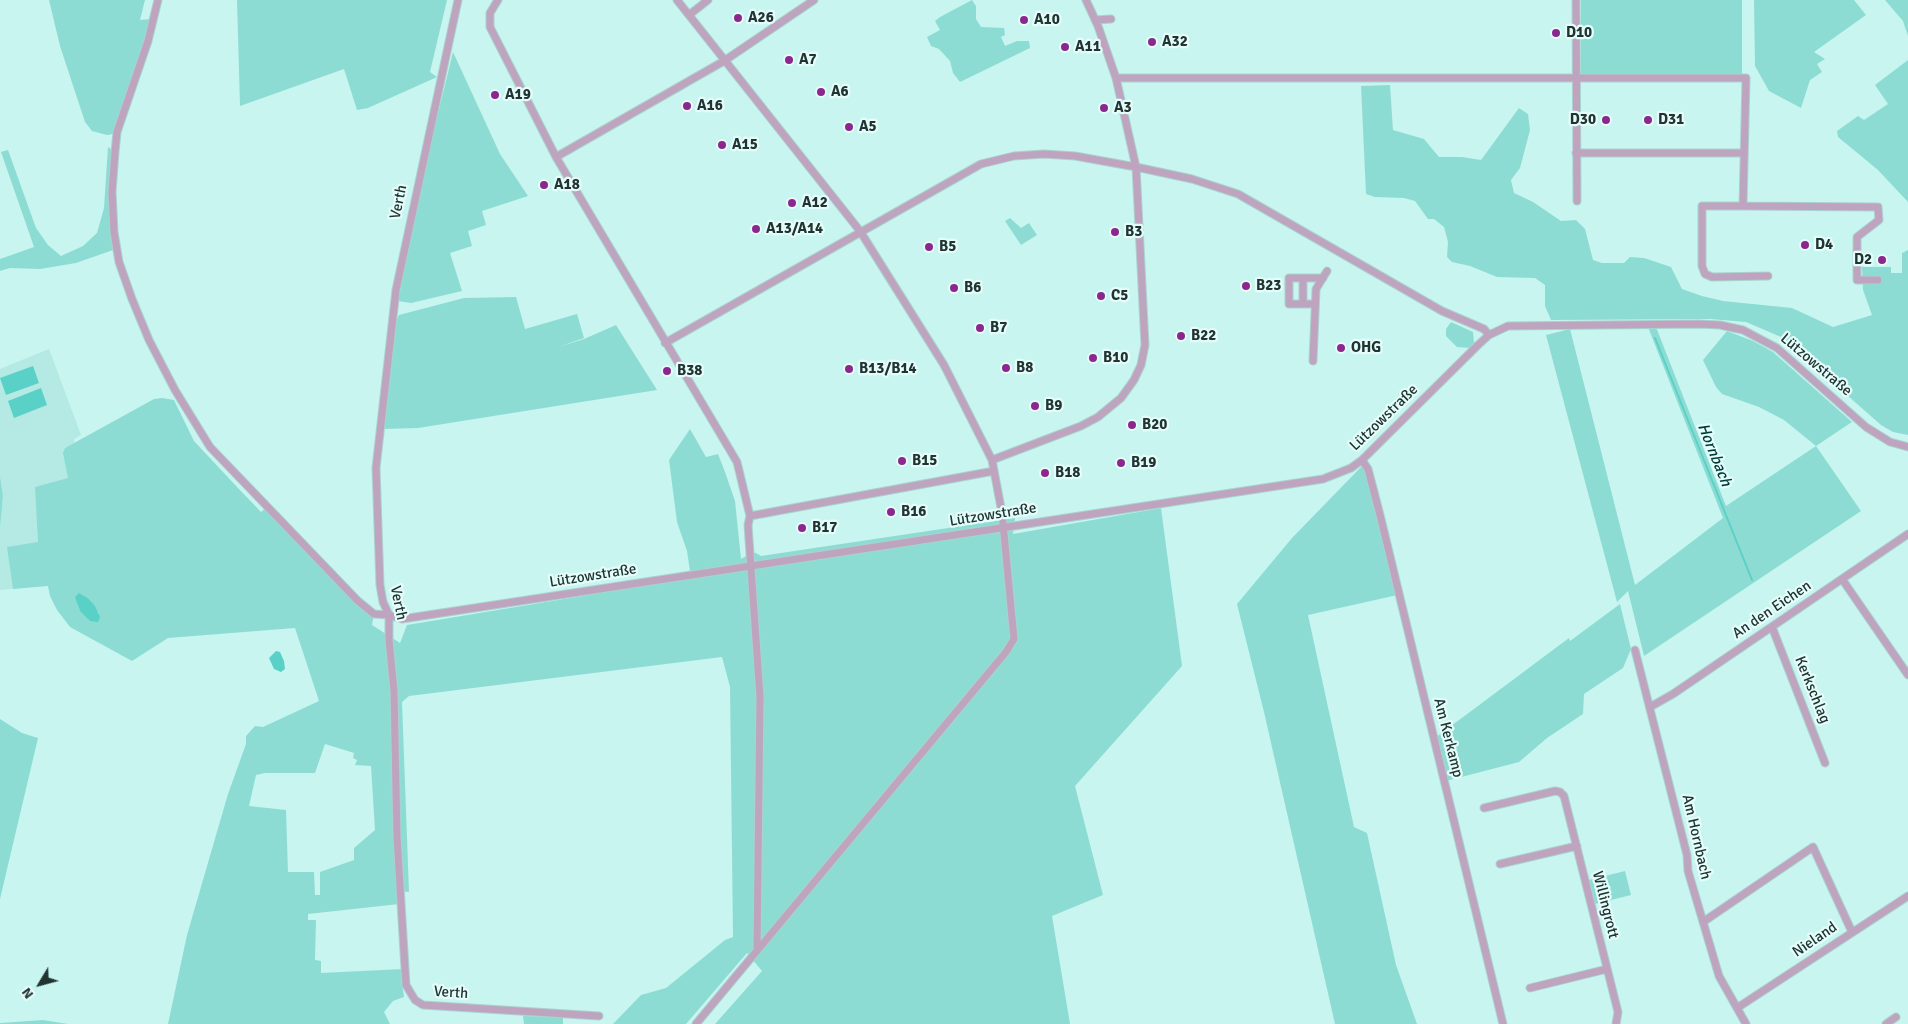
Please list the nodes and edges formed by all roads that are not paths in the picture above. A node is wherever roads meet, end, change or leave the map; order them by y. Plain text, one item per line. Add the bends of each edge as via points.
1 (158, 0) edge
2 (458, 0) edge
3 (498, 0) edge
4 (677, 0) edge
5 (708, 0) edge
6 (814, 0) edge
7 (1086, 0) edge
8 (1576, 0) edge
9 (689, 15) junction
10 (1111, 19) dead end
11 (1095, 20) junction
12 (724, 61) junction
13 (1116, 78) junction
14 (1575, 79) junction
15 (1744, 153) junction
16 (1576, 154) junction
17 (556, 158) junction
18 (1136, 166) junction
19 (1577, 201) dead end
20 (1743, 206) junction
21 (860, 232) junction
22 (1768, 276) dead end
23 (1303, 278) junction
24 (1878, 280) dead end
25 (1303, 304) junction
26 (1315, 304) junction
27 (1490, 335) junction
28 (665, 343) junction
29 (1313, 360) dead end
30 (1908, 447) edge
31 (992, 460) junction
32 (1362, 460) junction
33 (994, 471) junction
34 (750, 516) junction
35 (1004, 527) junction
36 (1908, 534) edge
37 (752, 566) junction
38 (1842, 579) junction
39 (389, 615) junction
40 (1772, 627) junction
41 (1636, 650) dead end
42 (1908, 675) edge
43 (1650, 707) junction
44 (1825, 763) dead end
45 (1484, 808) dead end
46 (1577, 846) junction
47 (1500, 864) dead end
48 (1908, 896) edge
49 (1703, 922) junction
50 (1852, 932) junction
51 (757, 950) junction
52 (1607, 969) junction
53 (1530, 988) dead end
54 (1737, 1008) junction
55 (599, 1016) dead end
56 (1896, 1017) dead end
57 (696, 1024) edge
58 (1502, 1024) edge
59 (1616, 1024) edge
60 (1746, 1024) edge
61 (1886, 1024) edge

1 - 39 street, Lützowstraße via 117,132 115,152 112,192 116,249 132,299 149,340 210,447 358,602 374,614
2 - 39 street, Verth via 404,247 382,400 376,468 378,554 382,602
3 - 17 street via 490,13 490,27
4 - 9 street
5 - 9 street
6 - 12 street
7 - 11 street
8 - 14 street
9 - 12 street
10 - 11 street
11 - 13 street
12 - 17 street
12 - 21 street
13 - 14 street
13 - 18 street
14 - 15 street via 1746,78
14 - 16 street
15 - 16 street
15 - 20 street
16 - 19 street
17 - 28 street
18 - 21 street via 1075,156 1014,156 981,164
18 - 27 street via 1192,178 1238,194
18 - 31 street via 1145,345 1137,372 1121,398 1098,417
20 - 22 street via 1702,206 1702,266 1705,274 1712,277
20 - 24 street via 1878,207 1878,220 1857,237 1857,280
21 - 28 street
21 - 31 street via 944,365
23 - 25 street
23 - 25 street via 1289,278 1289,304
23 - 26 street via 1325,274 1316,289
25 - 26 street
26 - 29 street
27 - 30 street, Lützowstraße via 1518,325 1699,324 1730,327 1757,336 1777,348 1866,427 1890,442
27 - 32 street, Lützowstraße
28 - 34 street via 737,462
31 - 33 street
32 - 35 street, Lützowstraße via 1323,479
32 - 58 street, Am Kerkamp via 1368,469 1381,519
33 - 34 street
33 - 35 street
34 - 37 street
35 - 37 street, Lützowstraße
35 - 51 street via 1012,644
36 - 38 street, An den Eichen
37 - 39 street, Lützowstraße via 402,619
37 - 51 street via 760,697
38 - 40 street, An den Eichen
38 - 42 street
39 - 55 street, Verth via 397,836 409,994 423,1005
40 - 43 street, An den Eichen
40 - 44 street, Kerkschlag
41 - 43 street, Am Hornbach
43 - 49 street, Am Hornbach
45 - 46 street, Willingrott via 1560,792 1564,796
46 - 47 street
46 - 52 street, Willingrott
48 - 50 street, Nieland
49 - 50 street via 1813,847
49 - 54 street, Am Hornbach via 1719,976
50 - 54 street, Nieland
51 - 57 street
52 - 53 street
52 - 59 street, Willingrott via 1618,1012
54 - 60 street, Am Hornbach
56 - 61 street

